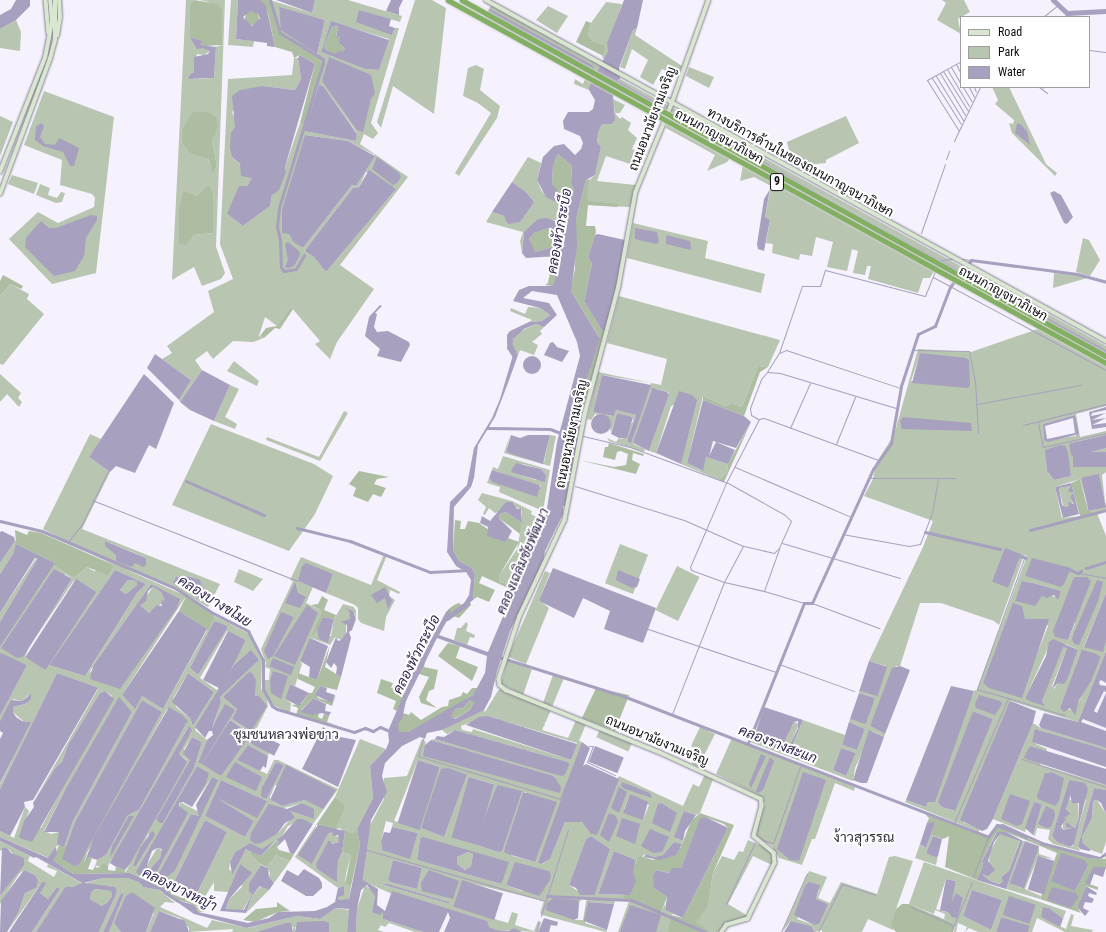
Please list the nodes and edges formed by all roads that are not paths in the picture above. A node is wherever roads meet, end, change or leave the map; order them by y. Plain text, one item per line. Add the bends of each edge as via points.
1 (46, 0) edge
2 (50, 0) edge
3 (55, 0) edge
4 (59, 0) edge
5 (448, 0) edge
6 (462, 0) edge
7 (486, 0) edge
8 (709, 0) edge
9 (54, 15) junction
10 (50, 38) junction
11 (55, 40) junction
12 (672, 104) junction
13 (0, 172) edge
14 (0, 194) edge
15 (1106, 341) edge
16 (1106, 356) edge
17 (1106, 363) edge
18 (722, 932) edge

1 - 10 main road
2 - 9 main road
3 - 9 main road
4 - 11 main road via 60,27
5 - 17 highway, ถนนกาญจนาภิเษก / 9, bridge
6 - 16 highway, ถนนกาญจนาภิเษก / 9, bridge
7 - 12 main road, ทางบริการด้านในของถนนกาญจนาภิเษก
8 - 12 main road, ถนนอนามัยงามเจริญ
9 - 10 main road
9 - 11 main road
10 - 13 main road via 45,58
11 - 14 main road via 43,81
12 - 15 main road, ทางบริการด้านในของถนนกาญจนาภิเษก
12 - 18 main road, ถนนอนามัยงามเจริญ via 636,192 619,286 580,438 565,520 520,616 499,679 503,688 659,752 761,799 762,806 754,836 774,853 775,863 748,919 727,925

